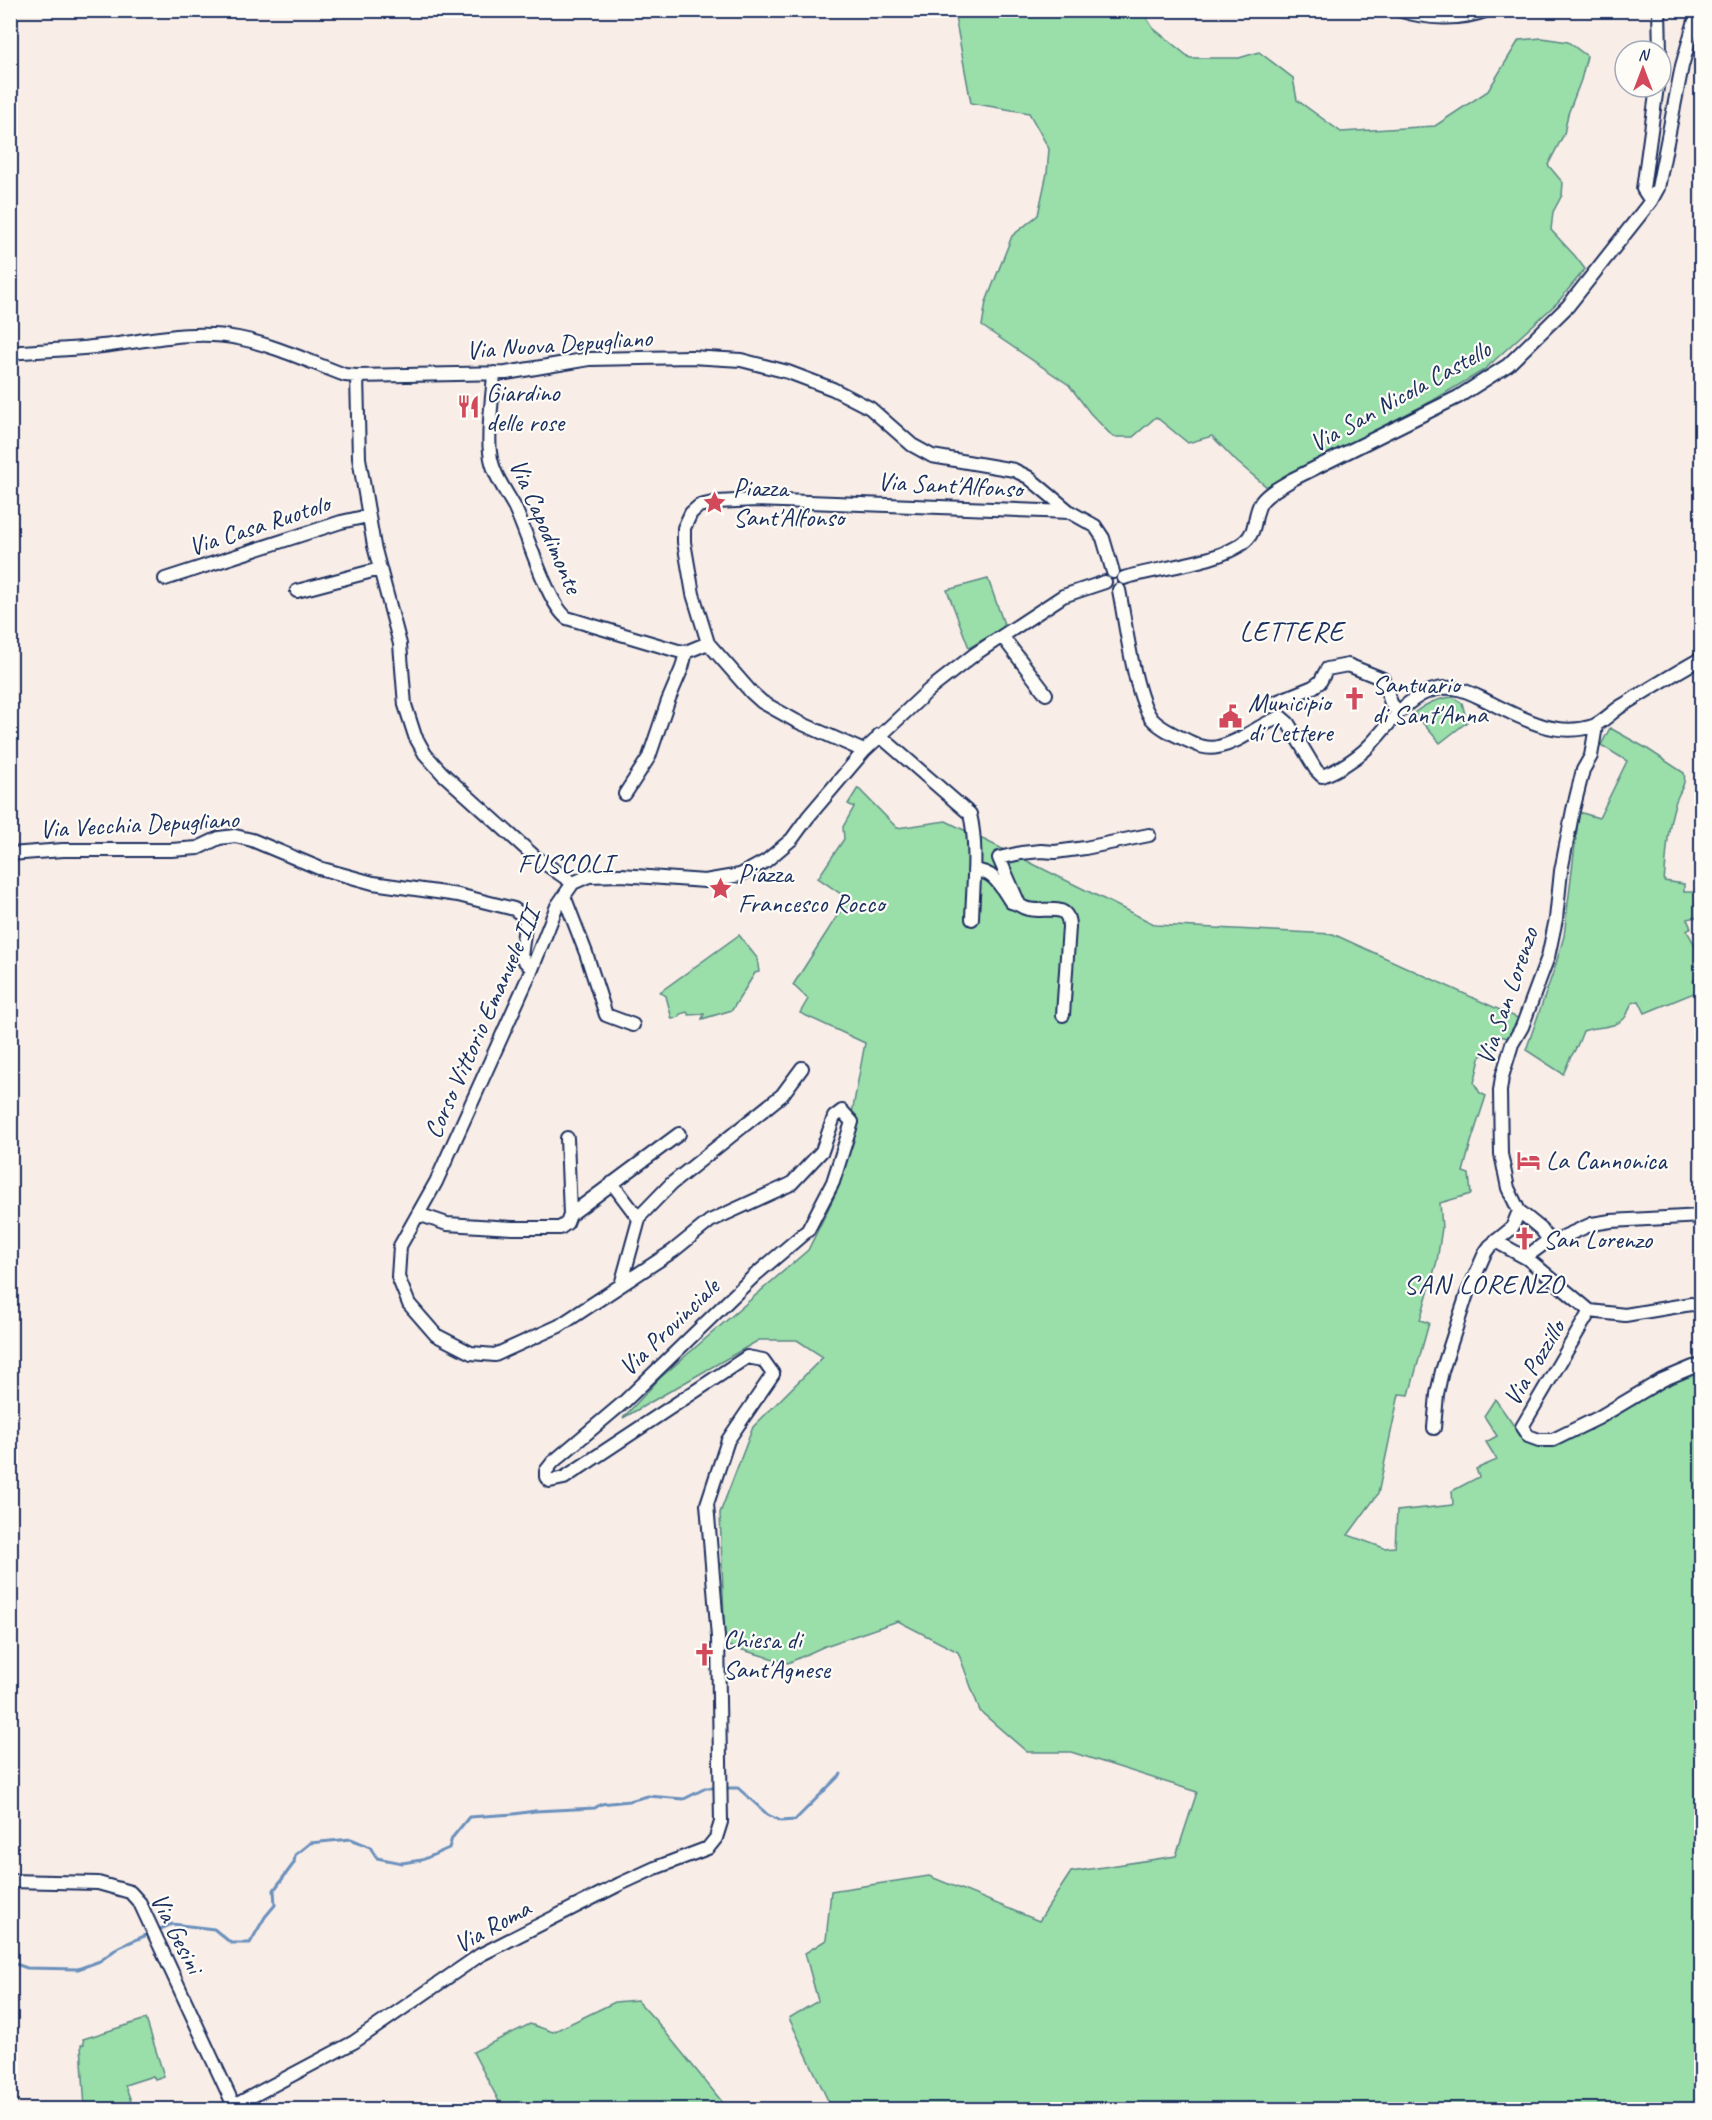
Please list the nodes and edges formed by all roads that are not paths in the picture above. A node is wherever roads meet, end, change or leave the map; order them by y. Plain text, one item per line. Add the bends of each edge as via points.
1 (1398, 10) edge
2 (1488, 10) edge
3 (1659, 10) edge
4 (1698, 10) edge
5 (1660, 39) edge
6 (1655, 99) edge
7 (1651, 201) junction
8 (10, 353) edge
9 (494, 373) junction
10 (357, 376) junction
11 (1070, 512) junction
12 (368, 516) junction
13 (380, 569) junction
14 (165, 579) dead end
15 (1119, 580) junction
16 (297, 591) dead end
17 (1002, 636) junction
18 (708, 643) junction
19 (686, 652) junction
20 (1701, 658) edge
21 (1046, 694) dead end
22 (1276, 702) dead end
23 (1398, 712) junction
24 (1596, 726) junction
25 (879, 735) junction
26 (864, 751) junction
27 (625, 794) dead end
28 (1149, 835) dead end
29 (10, 854) edge
30 (974, 871) junction
31 (573, 883) junction
32 (564, 896) junction
33 (1019, 904) junction
34 (972, 919) dead end
35 (532, 969) junction
36 (1063, 1015) dead end
37 (633, 1025) dead end
38 (802, 1068) dead end
39 (679, 1134) dead end
40 (567, 1138) dead end
41 (612, 1184) junction
42 (1519, 1211) junction
43 (418, 1214) junction
44 (570, 1215) junction
45 (1701, 1216) edge
46 (639, 1219) junction
47 (1549, 1240) junction
48 (1495, 1241) junction
49 (1526, 1257) junction
50 (398, 1277) joint
51 (621, 1285) junction
52 (1701, 1306) edge
53 (1590, 1311) junction
54 (1701, 1366) edge
55 (1434, 1428) dead end
56 (720, 1757) joint
57 (10, 1881) edge
58 (230, 2108) edge

1 - 2 street via 1445,19
3 - 5 street
4 - 7 street, Via San Nicola Castello via 1682,66 1658,188
6 - 7 street via 1643,189
7 - 15 street, Via San Nicola Castello via 1568,306 1508,365 1458,397 1270,494 1260,504 1254,531 1245,542 1223,555
8 - 10 street, Via Nuova Depugliano via 214,335 260,344
9 - 10 street, Via Nuova Depugliano
9 - 11 street, Via Nuova Depugliano via 589,359 741,360 788,372 870,408 912,446 932,456 1014,470
9 - 19 street, Via Capodimonte via 489,450 495,473 561,613
10 - 12 street, Via Casa Ruotolo via 358,458
11 - 15 street, Via Nuova Depugliano via 1095,526 1104,538
11 - 18 street, Via Sant'Alfonso via 756,500 699,506 684,528 684,542 693,594
12 - 13 street, Via Casa Ruotolo
12 - 14 street, Via Casa Ruotolo
13 - 16 street
13 - 31 street, Via Casa Ruotolo via 400,644 405,705 425,754 534,856
15 - 17 street via 1106,576 1105,582 1063,596
15 - 23 street via 1142,702 1152,720 1205,748 1237,741 1281,717 1322,776 1367,748
17 - 21 street
17 - 25 street via 967,660
18 - 19 street
18 - 26 street via 762,702
19 - 27 street via 649,757
20 - 24 street via 1621,706
22 - 23 street via 1313,687 1327,669 1348,665 1383,679
23 - 24 street via 1421,695 1452,687 1541,726 1557,730
24 - 42 street, Via San Lorenzo via 1591,756 1583,770 1573,810 1548,957 1502,1077 1501,1154 1508,1188
25 - 26 street
25 - 30 street via 970,814
26 - 31 street via 792,839 766,861 740,875 705,880 589,876
28 - 33 street via 1085,848 999,858
29 - 35 street, Via Vecchia Depugliano via 171,850 198,848 227,837 252,840 319,868 373,883 458,895 514,909 526,918 521,957
30 - 33 street via 987,872 1011,902
30 - 34 street
31 - 32 street, Corso Vittorio Emanuele III
32 - 35 street, Corso Vittorio Emanuele III
32 - 37 street via 606,1015
33 - 36 street via 1025,908 1059,910 1069,918
35 - 43 street, Corso Vittorio Emanuele III
38 - 46 street via 782,1095 671,1184
39 - 41 street
40 - 44 street
41 - 44 street
41 - 46 street
42 - 47 street, Via San Lorenzo
42 - 48 street via 1512,1228
43 - 44 street via 447,1224 512,1228 560,1228
43 - 50 street, Corso Vittorio Emanuele III via 400,1246
45 - 47 street via 1611,1221
46 - 51 street
47 - 49 street
48 - 49 street, Via Pozzillo
48 - 55 street via 1485,1253 1467,1294 1442,1371
49 - 53 street, Via Pozzillo
50 - 51 street, Via Provinciale via 409,1304 436,1335 471,1353 495,1355 559,1326
51 - 56 street, Via Provinciale via 710,1221 791,1184 822,1151 834,1117 842,1111 852,1122 833,1182 808,1230 546,1471 550,1480 564,1478 747,1357 763,1360 773,1374 728,1440 707,1504 718,1637
52 - 53 street via 1691,1304 1625,1315
53 - 54 street, Via Pozzillo via 1522,1427 1528,1436 1553,1440 1662,1380
56 - 58 street, Via Roma via 721,1822 708,1848 620,1884 480,1955 354,2042
57 - 58 street, Via Gesini via 98,1883 130,1892 141,1903

